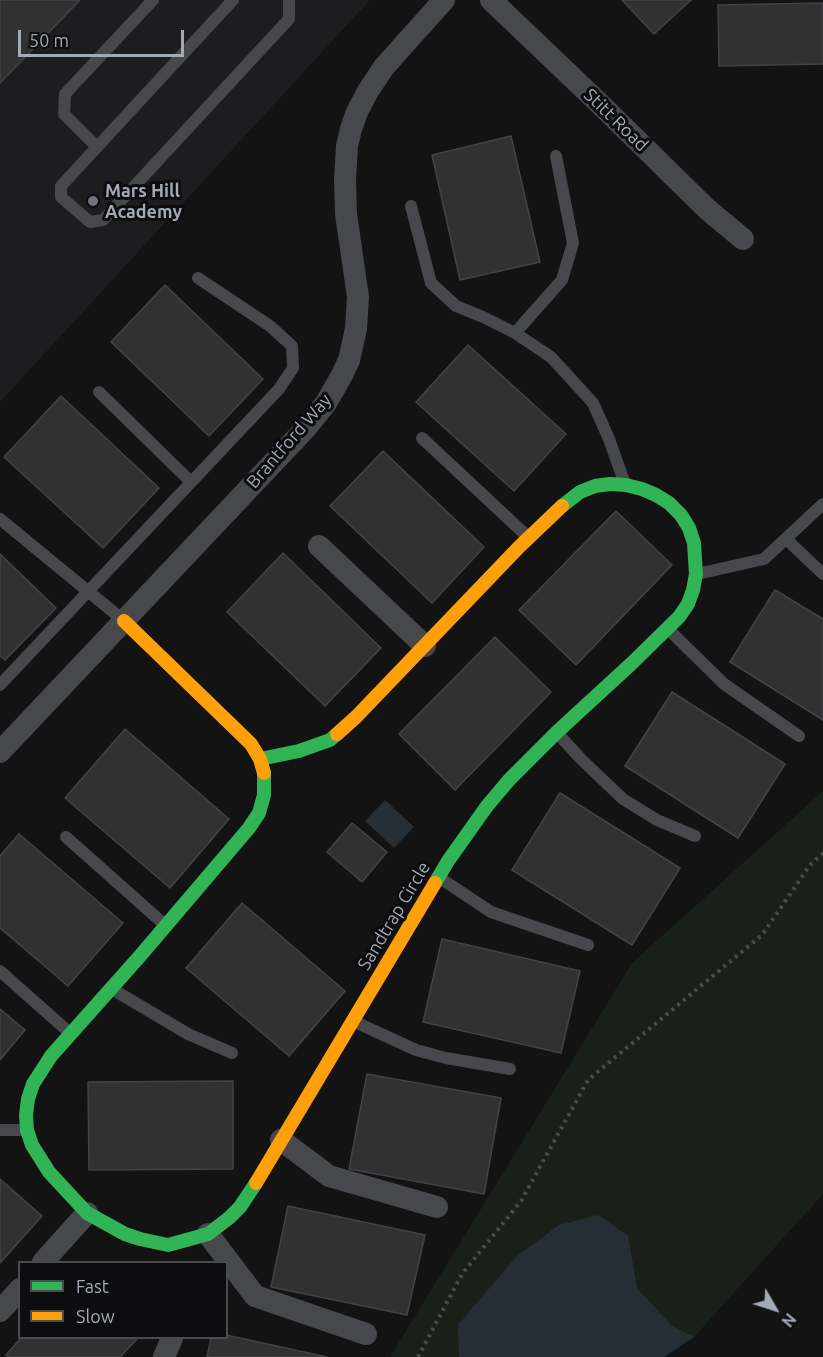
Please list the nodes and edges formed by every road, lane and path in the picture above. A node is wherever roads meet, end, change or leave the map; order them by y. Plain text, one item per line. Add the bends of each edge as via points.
1 (153, 0) edge
2 (233, 0) edge
3 (290, 0) edge
4 (444, 0) edge
5 (491, 0) edge
6 (97, 147) junction
7 (556, 156) dead end
8 (411, 206) dead end
9 (743, 239) dead end
10 (198, 278) dead end
11 (515, 333) junction
12 (99, 392) dead end
13 (422, 438) dead end
14 (191, 482) junction
15 (626, 485) junction
16 (823, 504) edge
17 (0, 519) edge
18 (529, 538) junction
19 (786, 539) junction
20 (319, 546) dead end
21 (696, 574) junction
22 (823, 574) edge
23 (88, 591) junction
24 (124, 621) junction
25 (668, 628) junction
26 (425, 646) junction
27 (0, 685) edge
28 (557, 732) junction
29 (799, 736) dead end
30 (0, 752) edge
31 (260, 759) junction
32 (695, 836) dead end
33 (66, 837) dead end
34 (823, 853) edge
35 (438, 877) junction
36 (166, 925) junction
37 (588, 945) dead end
38 (0, 971) edge
39 (111, 989) junction
40 (352, 1021) junction
41 (71, 1034) junction
42 (232, 1053) dead end
43 (510, 1069) dead end
44 (0, 1130) edge
45 (27, 1130) junction
46 (281, 1140) junction
47 (437, 1208) dead end
48 (87, 1214) junction
49 (208, 1234) junction
50 (167, 1254) edge
51 (46, 1261) edge
52 (18, 1291) edge
53 (0, 1311) edge
54 (366, 1334) dead end
55 (172, 1339) edge
56 (164, 1357) edge
57 (418, 1357) edge

1 - 6 lane via 65,94 64,114
2 - 6 lane
3 - 6 lane via 289,19 103,220 90,222 61,197 61,186
4 - 24 street, Brantford Way via 384,67 351,129 346,214 358,297 356,329 342,375 305,429
5 - 9 street, Stitt Road via 707,209
7 - 11 lane via 573,243 562,280
8 - 11 lane via 431,283 456,306
10 - 14 lane via 270,326 292,346 293,368 279,389
11 - 15 lane via 551,357 593,403
12 - 14 lane
13 - 18 lane
14 - 23 lane
15 - 18 street, Sandtrap Circle via 595,486 580,492
15 - 21 street, Sandtrap Circle via 656,495 681,514 694,543
16 - 19 lane
17 - 23 lane
18 - 26 street, Sandtrap Circle
19 - 21 lane via 764,559
19 - 22 lane
20 - 26 street
21 - 25 street, Sandtrap Circle via 687,604
23 - 24 lane
23 - 27 lane
24 - 30 street, Brantford Way
24 - 31 street, Sandtrap Circle via 251,744
25 - 28 street, Sandtrap Circle
25 - 29 lane via 724,684
26 - 31 street, Sandtrap Circle via 330,740
28 - 32 lane via 623,800
28 - 35 street, Sandtrap Circle via 487,806
31 - 36 street, Sandtrap Circle via 265,777 259,813
33 - 36 lane
34 - 57 path via 810,865 762,935 588,1080 521,1201 462,1274
35 - 37 lane via 491,912
35 - 40 street, Sandtrap Circle
36 - 39 street, Sandtrap Circle
38 - 41 lane
39 - 41 street, Sandtrap Circle
39 - 42 lane via 188,1034
40 - 43 lane via 416,1050
40 - 46 street, Sandtrap Circle
41 - 45 street, Sandtrap Circle via 33,1084 28,1099
44 - 45 lane
45 - 48 street, Sandtrap Circle via 39,1159
46 - 47 street via 329,1176
46 - 49 street, Sandtrap Circle via 240,1207
48 - 50 street, Sandtrap Circle
48 - 51 street
49 - 50 street, Sandtrap Circle
49 - 54 street via 255,1296
52 - 53 street
55 - 56 street

